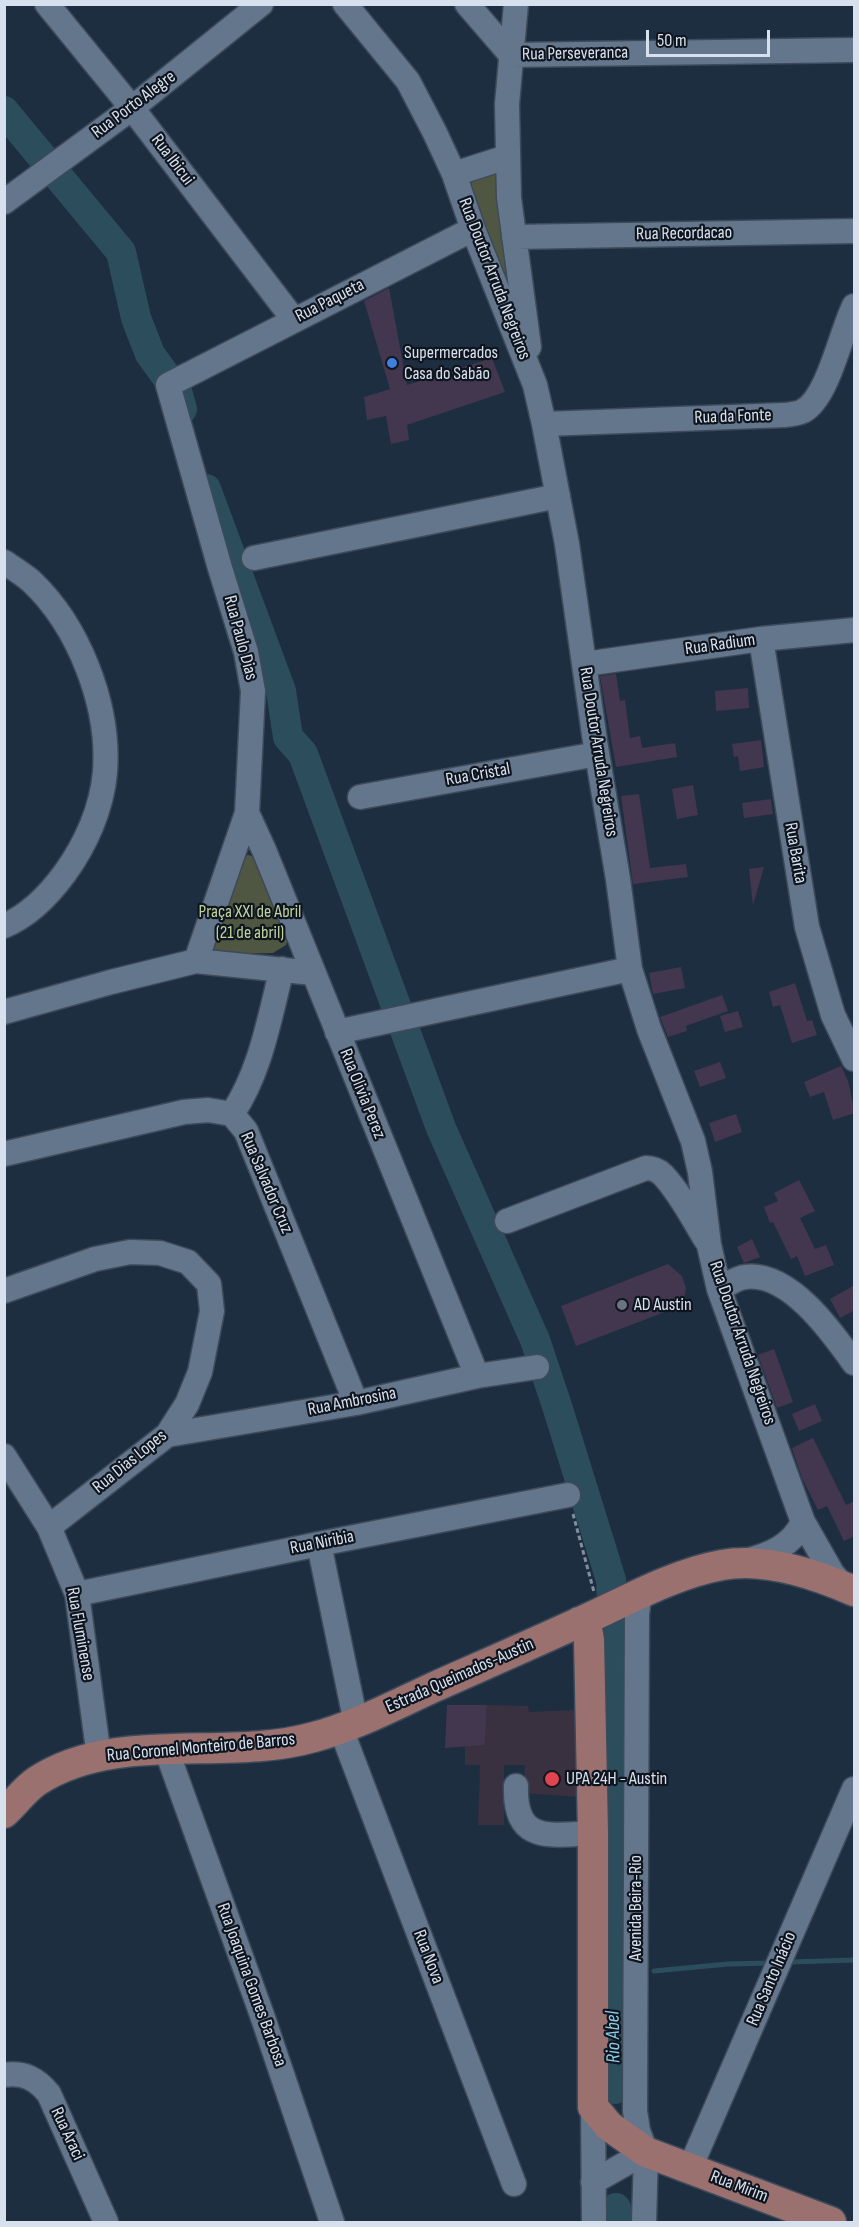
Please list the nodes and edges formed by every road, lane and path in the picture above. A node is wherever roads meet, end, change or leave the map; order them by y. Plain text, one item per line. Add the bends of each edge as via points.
1 (46, 4) edge
2 (261, 4) edge
3 (345, 4) edge
4 (467, 4) edge
5 (516, 4) edge
6 (855, 50) edge
7 (511, 55) junction
8 (132, 108) junction
9 (507, 157) junction
10 (454, 174) junction
11 (4, 202) edge
12 (472, 229) junction
13 (855, 231) edge
14 (514, 237) junction
15 (855, 306) edge
16 (294, 320) junction
17 (176, 382) joint
18 (535, 385) junction
19 (544, 424) junction
20 (558, 496) junction
21 (254, 558) dead end
22 (4, 562) edge
23 (855, 630) edge
24 (761, 639) junction
25 (585, 664) junction
26 (597, 754) junction
27 (360, 797) dead end
28 (247, 813) junction
29 (4, 926) edge
30 (196, 961) junction
31 (282, 969) junction
32 (630, 969) junction
33 (313, 973) junction
34 (4, 1012) edge
35 (337, 1032) junction
36 (855, 1059) edge
37 (232, 1114) junction
38 (4, 1154) edge
39 (507, 1221) dead end
40 (709, 1245) junction
41 (719, 1289) junction
42 (4, 1291) edge
43 (855, 1363) edge
44 (537, 1367) dead end
45 (477, 1376) junction
46 (356, 1403) junction
47 (167, 1435) junction
48 (4, 1456) edge
49 (568, 1495) joint
50 (803, 1522) junction
51 (49, 1527) junction
52 (319, 1544) junction
53 (742, 1562) junction
54 (849, 1588) edge
55 (77, 1594) junction
56 (608, 1609) junction
57 (349, 1726) junction
58 (166, 1749) junction
59 (99, 1756) junction
60 (516, 1786) dead end
61 (855, 1789) edge
62 (4, 1813) edge
63 (593, 1833) junction
64 (4, 2075) edge
65 (593, 2107) junction
66 (646, 2152) junction
67 (690, 2168) junction
68 (593, 2182) junction
69 (514, 2184) dead end
70 (106, 2223) edge
71 (332, 2223) edge
72 (594, 2223) edge
73 (644, 2223) edge
74 (831, 2223) edge

1 - 8 street, Rua Ibicui
2 - 8 street, Rua Porto Alegre
3 - 10 street, Rua Doutor Arruda Negreiros via 408,81
4 - 7 street
5 - 7 street
6 - 7 street, Rua Perseveranca
7 - 9 street
8 - 11 street, Rua Porto Alegre
8 - 16 street, Rua Ibicui
9 - 10 street
9 - 14 street
10 - 12 street, Rua Doutor Arruda Negreiros
12 - 16 street, Rua Paqueta
12 - 18 street, Rua Doutor Arruda Negreiros
13 - 14 street, Rua Recordacao
14 - 18 street
15 - 19 street, Rua da Fonte via 825,383 803,412
16 - 17 street, Rua Paqueta
17 - 28 street, Rua Paulo Dias via 253,691
18 - 19 street, Rua Doutor Arruda Negreiros
19 - 20 street, Rua Doutor Arruda Negreiros
20 - 21 street
20 - 25 street, Rua Doutor Arruda Negreiros
22 - 29 street via 30,580 74,639 93,680 102,724 105,771 96,815 76,857 51,892 20,920
23 - 24 street, Rua Radium
24 - 25 street, Rua Radium
24 - 36 street, Rua Barita via 807,927 833,1015
25 - 26 street, Rua Doutor Arruda Negreiros
26 - 27 street, Rua Cristal
26 - 32 street, Rua Doutor Arruda Negreiros
28 - 30 street, Rua Paulo Dias
28 - 33 street, Rua Olivia Perez
30 - 31 street
30 - 34 street
31 - 33 street
31 - 37 street via 256,1068
32 - 35 street
32 - 40 street, Rua Doutor Arruda Negreiros via 693,1141
33 - 35 street, Rua Olivia Perez
35 - 45 street, Rua Olivia Perez
37 - 38 street, Rua Salvador Cruz via 184,1112
37 - 46 street, Rua Salvador Cruz via 246,1131
39 - 40 street via 654,1168 671,1185
40 - 41 street, Rua Doutor Arruda Negreiros
41 - 43 street via 743,1277 776,1283 824,1321
41 - 50 street, Rua Doutor Arruda Negreiros
42 - 47 street, Rua Dias Lopes via 130,1252 160,1253 188,1262 209,1284 212,1311 200,1372 187,1404
44 - 45 street, Rua Ambrosina
45 - 46 street, Rua Ambrosina
46 - 47 street, Rua Ambrosina
47 - 51 street, Rua Dias Lopes
48 - 51 street, Rua Fluminense
49 - 52 street, Rua Niribia
49 - 56 path via 594,1591
50 - 53 street via 795,1536 780,1548
50 - 54 street, Rua Doutor Arruda Negreiros via 832,1573
51 - 55 street, Rua Fluminense
52 - 55 street, Rua Niribia
52 - 57 street, Rua Nova
53 - 54 main road, Estrada Queimados-Austin via 797,1571
53 - 56 main road, Estrada Queimados-Austin via 710,1567
55 - 59 street, Rua Fluminense
56 - 57 main road, Estrada Queimados-Austin
56 - 63 main road via 587,1629
56 - 66 street, Avenida Beira-Rio via 639,1599 635,2111
57 - 58 main road, Rua Coronel Monteiro de Barros via 278,1745
57 - 69 street, Rua Nova
58 - 59 main road, Rua Coronel Monteiro de Barros
58 - 71 street, Rua Joaquina Gomes Barbosa via 266,2025
59 - 62 main road, Rua Coronel Monteiro de Barros via 36,1782
60 - 63 street via 516,1802 525,1826 549,1836
61 - 67 street, Rua Santo Inácio
63 - 65 main road
64 - 70 street, Rua Araci via 28,2076 49,2094
65 - 66 main road, Rua Mirim via 609,2126
65 - 68 street
66 - 67 main road, Rua Mirim
66 - 68 street
66 - 73 street, Avenida Beira-Rio
67 - 74 main road, Rua Mirim
68 - 72 street

